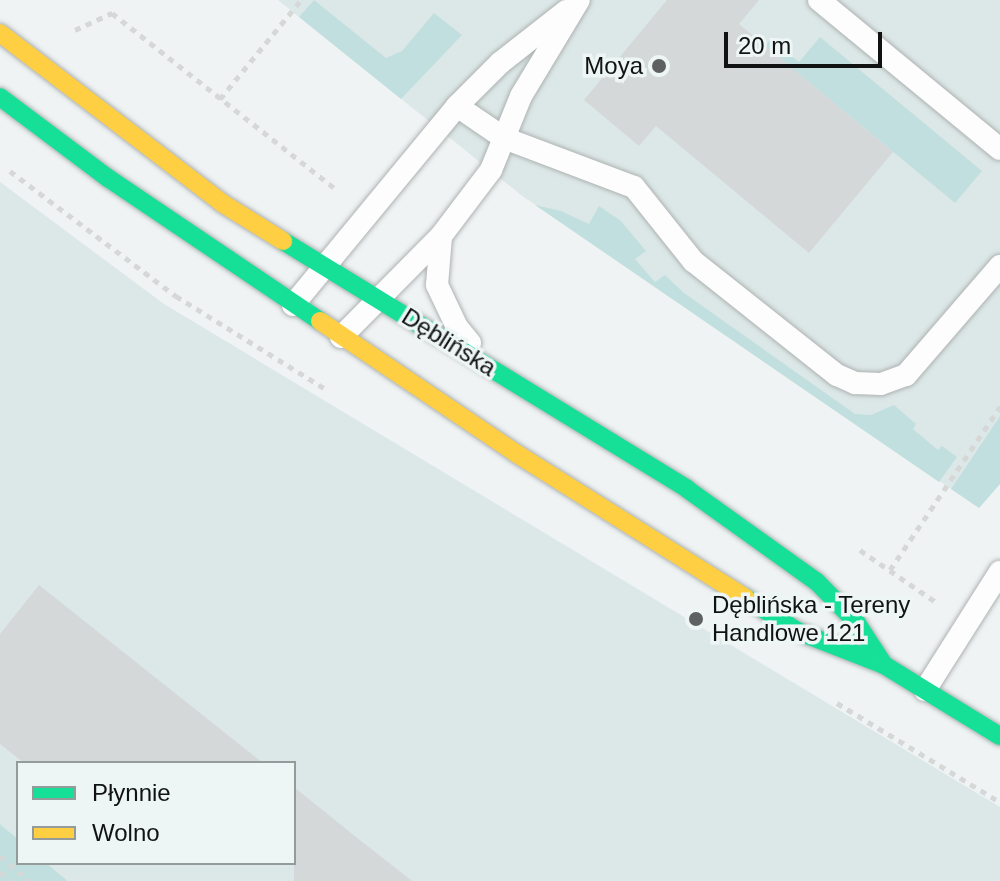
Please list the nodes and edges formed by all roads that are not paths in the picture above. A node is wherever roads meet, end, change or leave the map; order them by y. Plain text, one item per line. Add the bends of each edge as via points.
1 (819, 0) edge
2 (577, 2) edge
3 (0, 33) edge
4 (0, 97) edge
5 (457, 106) junction
6 (504, 138) junction
7 (1000, 149) edge
8 (441, 236) junction
9 (325, 266) junction
10 (1000, 266) edge
11 (379, 299) junction
12 (293, 305) junction
13 (341, 337) junction
14 (491, 368) junction
15 (1000, 572) edge
16 (884, 665) junction
17 (925, 690) junction
18 (1000, 736) edge

1 - 7 lane
2 - 5 lane via 500,63
2 - 6 lane via 521,96
3 - 9 main road, Dęblińska via 222,203
4 - 12 main road, Dęblińska
5 - 6 lane
5 - 9 lane
6 - 8 lane via 491,170
6 - 10 lane via 634,187 693,261 837,375 855,383 881,384 906,375
8 - 11 lane
8 - 14 lane via 437,285 457,327
9 - 11 main road, Dęblińska
9 - 12 lane
11 - 13 lane
11 - 14 main road, Dęblińska
12 - 13 main road, Dęblińska
13 - 16 main road, Dęblińska via 797,631
14 - 16 main road, Dęblińska via 687,489 817,582 856,622
15 - 17 lane
16 - 17 main road, Dęblińska
17 - 18 main road, Dęblińska

